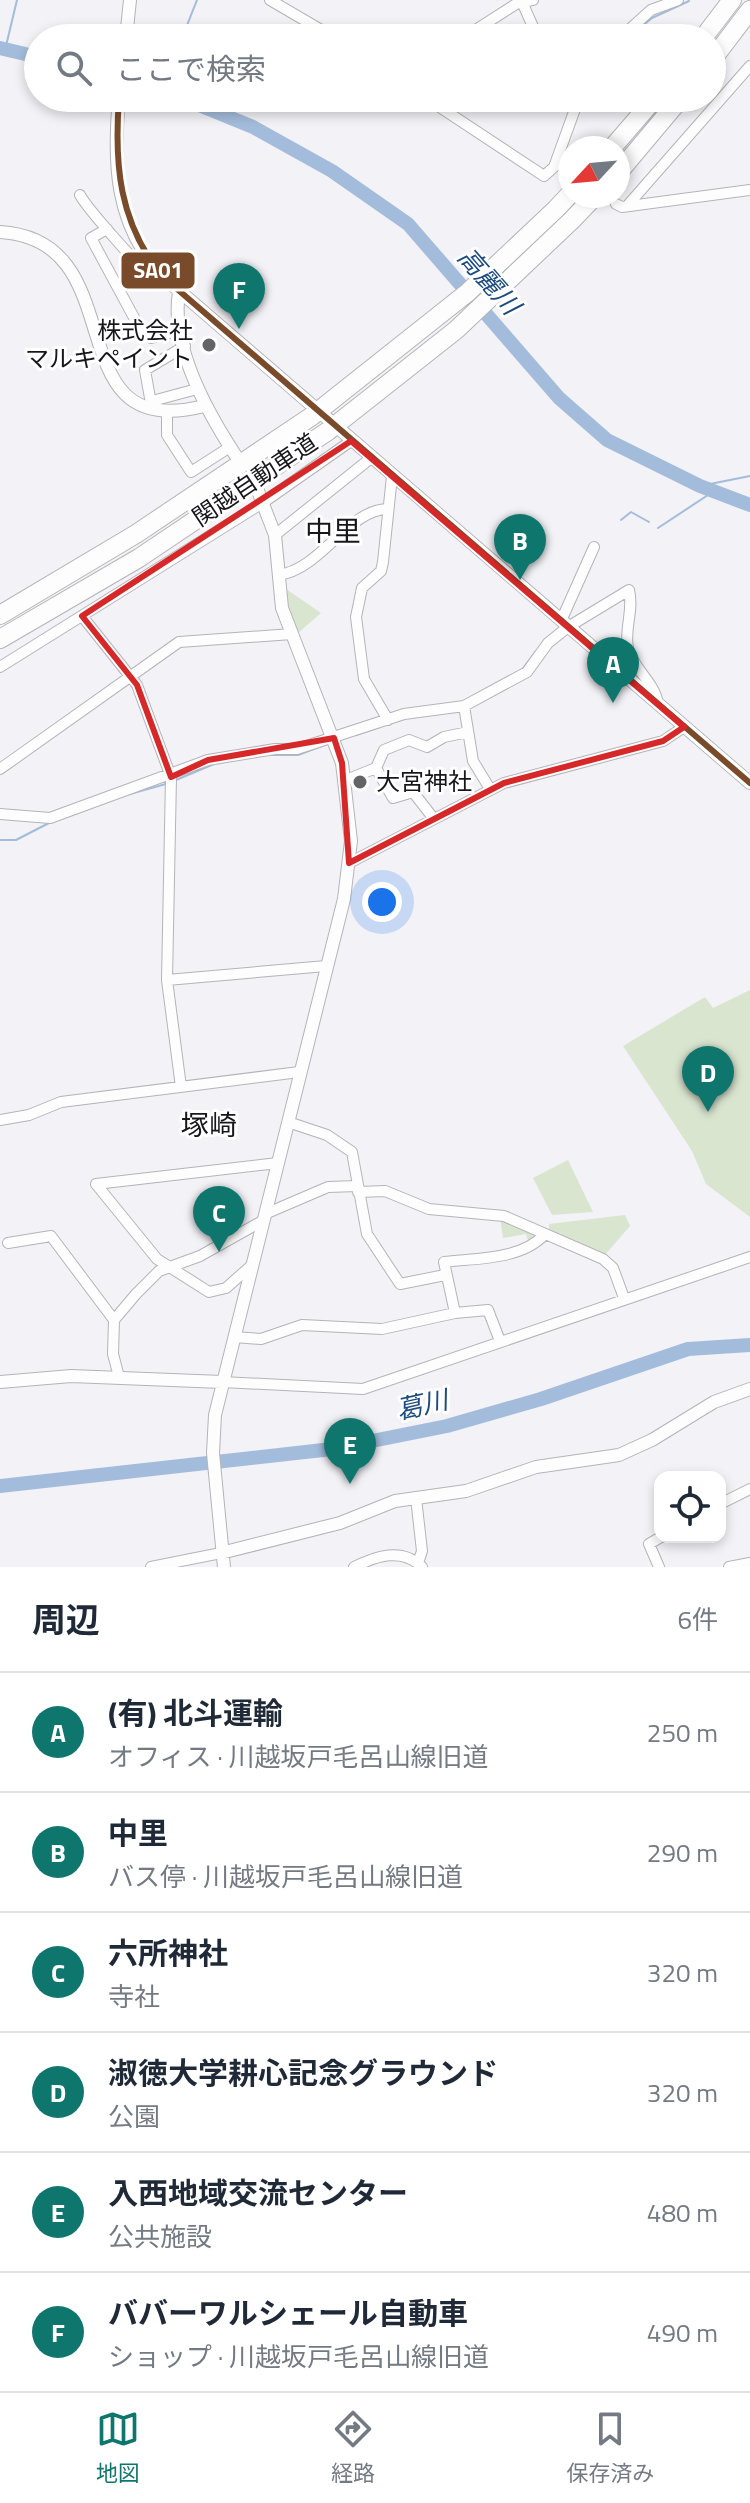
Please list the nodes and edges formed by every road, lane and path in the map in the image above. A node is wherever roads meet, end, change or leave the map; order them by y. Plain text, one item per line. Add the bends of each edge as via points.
1 (130, 0) edge
2 (270, 0) edge
3 (678, 0) edge
4 (732, 0) edge
5 (527, 1) edge
6 (652, 5) edge
7 (750, 10) edge
8 (127, 24) edge
9 (311, 24) edge
10 (487, 24) edge
11 (534, 24) edge
12 (634, 24) edge
13 (714, 24) edge
14 (726, 42) edge
15 (750, 66) edge
16 (726, 92) edge
17 (118, 112) edge
18 (447, 112) edge
19 (573, 112) edge
20 (643, 112) edge
21 (669, 112) edge
22 (708, 112) edge
23 (566, 136) edge
24 (622, 136) edge
25 (558, 158) edge
26 (630, 159) edge
27 (750, 190) edge
28 (80, 195) dead end
29 (558, 207) edge
30 (584, 208) edge
31 (107, 229) junction
32 (0, 232) edge
33 (162, 276) junction
34 (179, 292) junction
35 (182, 330) junction
36 (185, 346) junction
37 (197, 389) junction
38 (204, 406) junction
39 (167, 412) junction
40 (351, 441) junction
41 (233, 452) joint
42 (371, 458) junction
43 (392, 476) junction
44 (261, 497) junction
45 (388, 509) junction
46 (275, 535) junction
47 (594, 547) dead end
48 (139, 558) junction
49 (278, 575) junction
50 (0, 615) edge
51 (82, 616) junction
52 (564, 624) junction
53 (292, 634) junction
54 (0, 639) edge
55 (0, 652) edge
56 (0, 667) edge
57 (130, 676) junction
58 (659, 705) junction
59 (460, 707) junction
60 (388, 720) junction
61 (684, 727) junction
62 (468, 732) junction
63 (334, 741) junction
64 (376, 768) junction
65 (0, 769) edge
66 (171, 779) junction
67 (748, 779) edge
68 (346, 780) junction
69 (490, 789) junction
70 (0, 814) edge
71 (434, 819) junction
72 (349, 863) junction
73 (326, 966) junction
74 (167, 980) junction
75 (299, 1072) junction
76 (181, 1087) junction
77 (0, 1120) edge
78 (288, 1122) junction
79 (278, 1163) junction
80 (358, 1189) junction
81 (264, 1217) junction
82 (545, 1234) junction
83 (8, 1243) dead end
84 (750, 1257) edge
85 (252, 1265) junction
86 (168, 1268) junction
87 (445, 1275) junction
88 (624, 1298) junction
89 (455, 1313) junction
90 (114, 1320) junction
91 (234, 1337) junction
92 (500, 1341) junction
93 (119, 1377) junction
94 (0, 1382) edge
95 (222, 1382) junction
96 (750, 1389) edge
97 (750, 1489) edge
98 (416, 1498) junction
99 (726, 1501) edge
100 (654, 1541) edge
101 (221, 1553) junction
102 (750, 1563) edge
103 (420, 1565) edge
104 (151, 1567) edge
105 (224, 1567) edge
106 (354, 1567) edge
107 (659, 1567) edge
108 (729, 1567) edge

1 - 8 street
2 - 9 street
3 - 6 street
4 - 13 highway
5 - 10 street
5 - 11 street
6 - 12 street
7 - 14 highway
15 - 16 street
17 - 33 street via 120,196 131,231
18 - 25 street via 544,176
19 - 23 street
20 - 24 highway
21 - 26 highway
22 - 27 street via 622,205
28 - 31 street
29 - 50 highway, 関越自動車道, bridge via 467,293 312,416 158,520
30 - 48 highway, 関越自動車道, bridge via 456,330 328,431
31 - 33 street via 149,277
31 - 35 street via 91,238 138,325 151,338
32 - 39 street via 41,245 66,266 89,304 114,384 137,403
33 - 34 street
34 - 35 street
34 - 40 street
35 - 36 street
36 - 37 street
36 - 37 street via 145,370 150,398
37 - 38 street
38 - 39 street
38 - 41 street
39 - 41 street via 167,435 191,472
40 - 42 street
40 - 44 street
42 - 43 street
42 - 46 street
43 - 45 street
43 - 52 street
44 - 46 street
44 - 51 street
45 - 49 street via 370,511 305,564
45 - 60 street via 381,571 362,588 356,617 364,679
46 - 49 street
47 - 52 street
48 - 54 highway, 関越自動車道
48 - 55 highway
49 - 53 street
51 - 56 street
51 - 57 street
52 - 58 street
52 - 58 street via 629,590 628,647
52 - 59 street via 527,672
53 - 57 street via 190,638
53 - 63 street
57 - 65 street
57 - 66 street
58 - 61 street
59 - 60 street
59 - 62 street
60 - 63 street
61 - 67 street
61 - 69 street via 663,741
62 - 64 street via 427,747 409,740 384,750
62 - 69 street via 473,761
63 - 66 street via 208,760
63 - 68 street
64 - 68 street
64 - 71 street via 393,798 413,792
66 - 70 street via 50,818
66 - 74 street
68 - 72 street
69 - 71 street
71 - 72 street
72 - 73 street
73 - 74 street
73 - 75 street
74 - 76 street
75 - 76 street
75 - 78 street
76 - 77 street via 61,1102
78 - 79 street
78 - 80 street via 327,1135 352,1152
79 - 81 street
79 - 86 street via 96,1184
80 - 81 street via 328,1187
80 - 82 street via 385,1191 429,1209 504,1216
80 - 87 street via 367,1234 400,1284
81 - 85 street
81 - 86 street via 200,1256
82 - 87 street via 508,1254 444,1262
82 - 88 street via 603,1259 613,1268
83 - 90 street via 51,1236
84 - 88 street
85 - 86 street via 217,1293
85 - 91 street
86 - 90 street via 159,1271
87 - 89 street
88 - 92 street
89 - 91 street via 382,1329 302,1325 261,1339
89 - 92 street via 488,1310
90 - 93 street
91 - 95 street
92 - 95 street via 354,1390
93 - 94 street
93 - 95 street
95 - 101 street via 213,1453
96 - 98 street via 714,1402 619,1455 536,1467 466,1491
97 - 99 street
98 - 101 street
98 - 103 street
100 - 107 street via 649,1544
101 - 104 street
101 - 105 street
102 - 108 street
103 - 106 street via 385,1555

